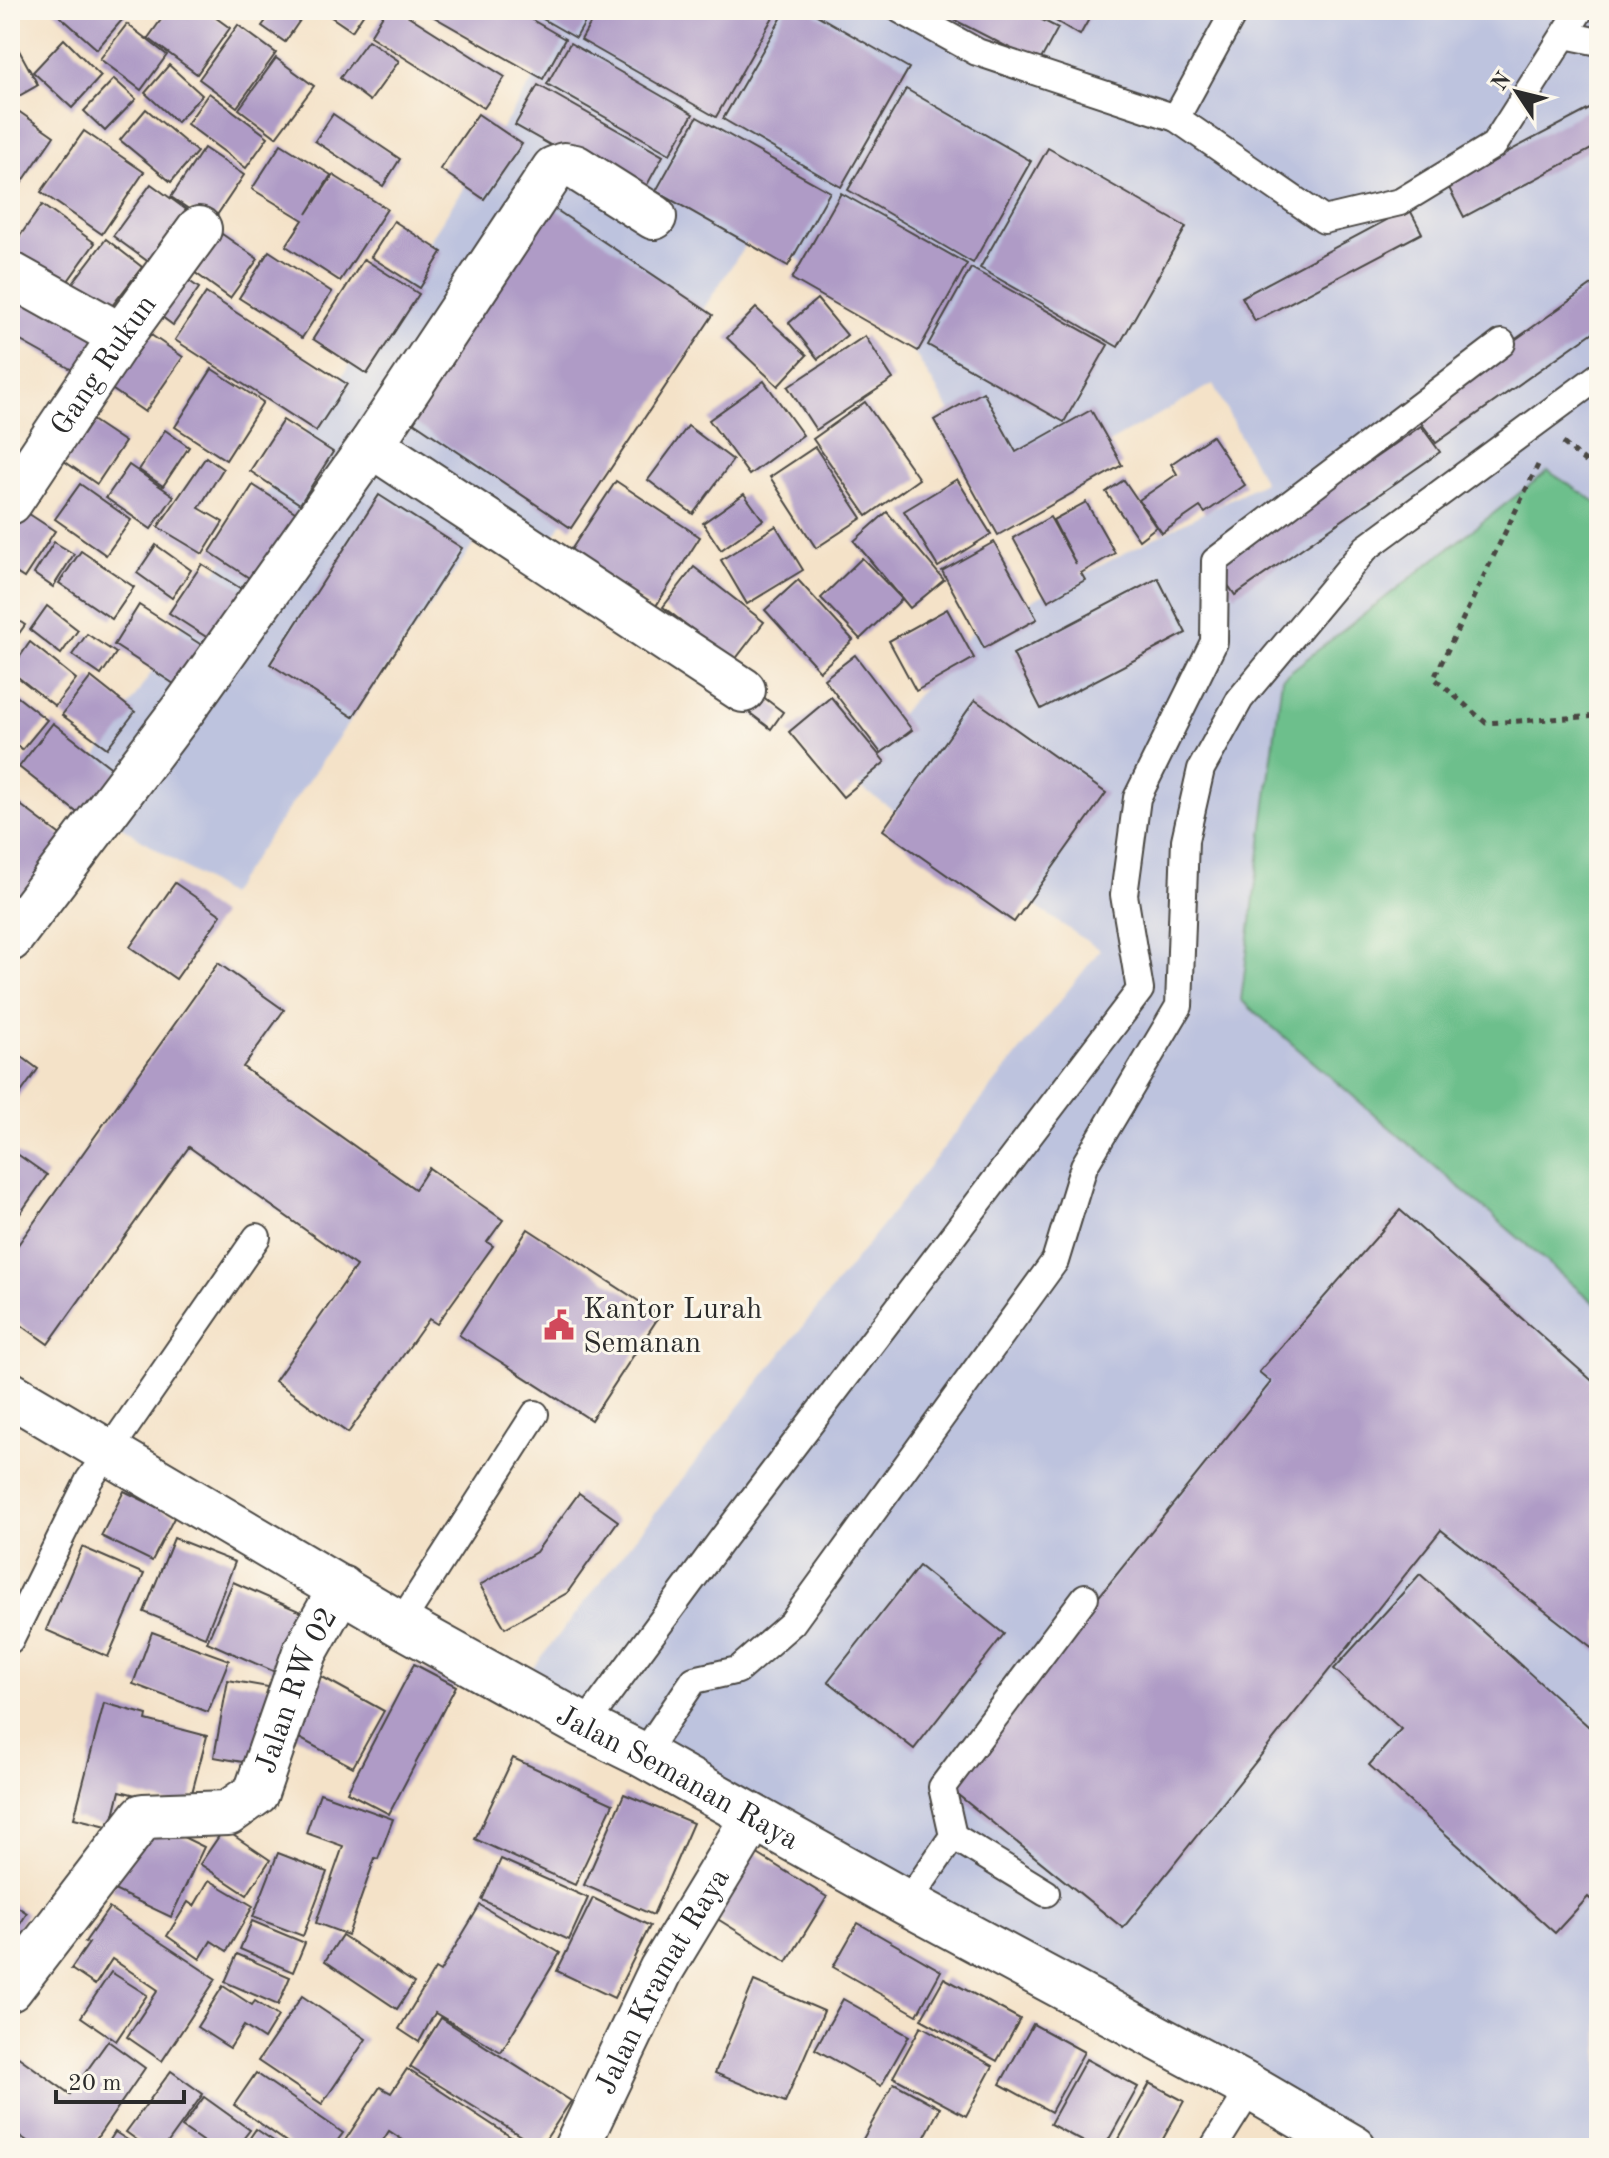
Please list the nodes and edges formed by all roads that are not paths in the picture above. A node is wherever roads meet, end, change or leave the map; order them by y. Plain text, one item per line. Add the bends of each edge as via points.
1 (901, 10) edge
2 (1235, 10) edge
3 (1580, 10) edge
4 (1565, 35) junction
5 (1599, 42) edge
6 (1176, 118) junction
7 (654, 217) dead end
8 (199, 229) dead end
9 (10, 274) edge
10 (121, 336) junction
11 (1502, 343) dead end
12 (1599, 376) edge
13 (371, 445) junction
14 (10, 502) edge
15 (743, 690) dead end
16 (10, 939) edge
17 (257, 1237) dead end
18 (10, 1394) edge
19 (535, 1414) dead end
20 (108, 1451) junction
21 (341, 1588) junction
22 (1085, 1597) dead end
23 (400, 1624) junction
24 (10, 1640) edge
25 (584, 1726) junction
26 (643, 1755) junction
27 (753, 1818) junction
28 (953, 1836) junction
29 (1046, 1893) dead end
30 (907, 1903) junction
31 (10, 1989) edge
32 (1251, 2088) junction
33 (576, 2148) edge
34 (1213, 2148) edge
35 (1354, 2148) edge

1 - 6 lane via 977,52
2 - 6 lane
3 - 4 lane
4 - 5 lane
4 - 6 lane via 1494,145 1400,202 1324,220
7 - 13 street via 575,167 554,169
8 - 10 street, Gang Rukun
9 - 10 street
10 - 14 street, Gang Rukun
11 - 25 lane via 1215,561 1214,642 1137,798 1124,895 1140,990
12 - 26 lane via 1546,428 1366,548 1240,699 1201,769 1185,840 1179,1006 1084,1166 1055,1261 792,1623 738,1670 694,1680
13 - 15 street
13 - 16 street via 185,707
17 - 20 lane
18 - 20 street, Jalan Semanan Raya
19 - 23 lane
20 - 21 street, Jalan Semanan Raya
20 - 24 lane
21 - 23 street, Jalan Semanan Raya
21 - 31 street, Jalan RW 02 via 305,1652 256,1793 228,1813 143,1816
22 - 28 lane via 942,1787
23 - 25 street, Jalan Semanan Raya
25 - 26 street, Jalan Semanan Raya
26 - 27 street, Jalan Semanan Raya
27 - 30 street, Jalan Semanan Raya
27 - 33 street, Jalan Kramat Raya via 661,1970
28 - 29 lane
28 - 30 lane
30 - 32 street, Jalan Semanan Raya
32 - 34 lane
32 - 35 street, Jalan Semanan Raya

